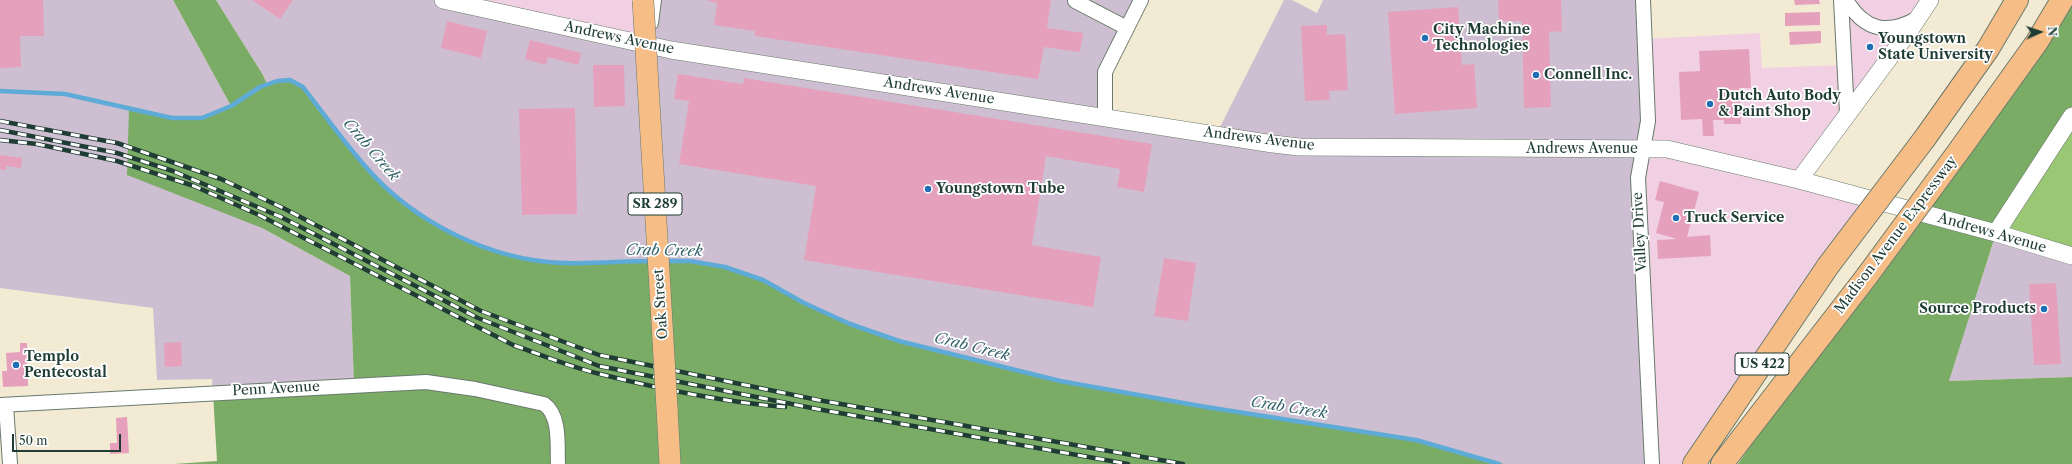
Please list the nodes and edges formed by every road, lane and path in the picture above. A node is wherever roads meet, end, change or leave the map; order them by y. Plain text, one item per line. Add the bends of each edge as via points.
1 (443, 0) edge
2 (643, 0) edge
3 (654, 0) edge
4 (1141, 0) edge
5 (1643, 0) edge
6 (1841, 0) edge
7 (1846, 0) edge
8 (1930, 0) edge
9 (2017, 0) edge
10 (2062, 0) edge
11 (1075, 1) dead end
12 (487, 5) edge
13 (1918, 18) junction
14 (1127, 28) junction
15 (651, 46) junction
16 (1847, 113) junction
17 (2072, 116) edge
18 (1105, 117) junction
19 (1643, 149) junction
20 (1799, 180) junction
21 (1996, 233) junction
22 (2072, 256) edge
23 (3, 405) edge
24 (1726, 459) edge
25 (1695, 463) edge
26 (10, 464) edge
27 (558, 464) edge
28 (670, 464) edge
29 (1652, 464) edge

1 - 12 street, Andrews Avenue
2 - 28 main road, Oak Street / SR 289, bridge
3 - 15 street via 650,27
4 - 14 street
5 - 19 street, Valley Drive via 1648,121
6 - 16 street
7 - 13 street via 1858,17 1874,27 1895,28
8 - 13 street
9 - 25 highway, US 422, bridge via 1988,49 1925,138 1828,266
10 - 24 highway, Madison Avenue Expressway / US 422, bridge via 2036,42 1961,148 1867,276
11 - 14 street
12 - 15 street, Andrews Avenue
13 - 16 street
14 - 18 street via 1105,72
15 - 18 street, Andrews Avenue
16 - 20 street
17 - 21 street
18 - 19 street, Andrews Avenue via 1299,146
19 - 20 street, Andrews Avenue via 1667,149
19 - 29 street, Valley Drive via 1638,178
20 - 21 street, Andrews Avenue
21 - 22 street, Andrews Avenue
23 - 26 street
23 - 27 street, Penn Avenue via 412,382 475,389 536,401 548,407 555,420

